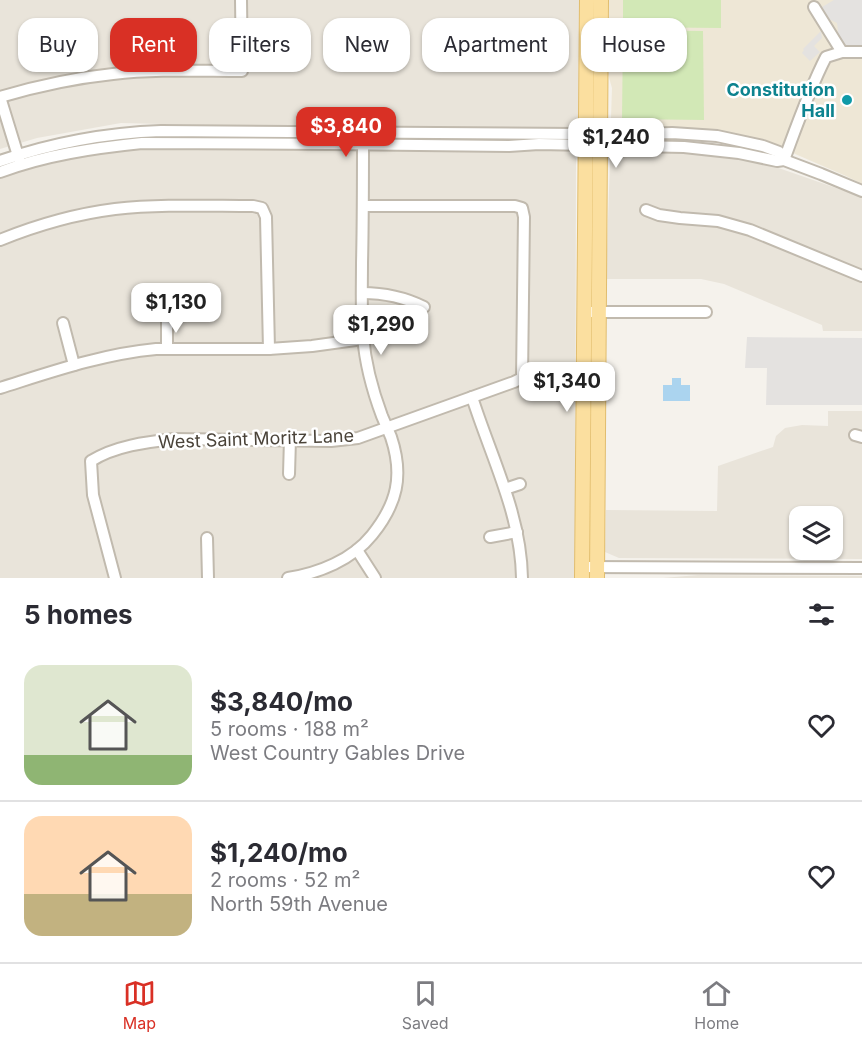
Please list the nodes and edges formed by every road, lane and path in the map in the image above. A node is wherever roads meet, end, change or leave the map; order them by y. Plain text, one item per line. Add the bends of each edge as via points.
1 (242, 0) edge
2 (587, 0) edge
3 (601, 0) edge
4 (814, 7) dead end
5 (840, 48) junction
6 (862, 52) edge
7 (0, 97) edge
8 (363, 138) junction
9 (586, 140) junction
10 (600, 140) junction
11 (19, 160) junction
12 (784, 160) junction
13 (0, 161) edge
14 (0, 172) edge
15 (862, 191) edge
16 (363, 206) junction
17 (646, 210) dead end
18 (0, 240) edge
19 (862, 276) edge
20 (362, 293) junction
21 (167, 304) dead end
22 (424, 307) dead end
23 (584, 312) junction
24 (599, 312) junction
25 (706, 312) dead end
26 (63, 323) dead end
27 (363, 339) junction
28 (167, 349) junction
29 (269, 349) junction
30 (74, 365) junction
31 (0, 388) edge
32 (472, 397) junction
33 (387, 428) junction
34 (290, 439) junction
35 (290, 474) dead end
36 (520, 484) dead end
37 (505, 489) junction
38 (517, 532) junction
39 (490, 537) dead end
40 (207, 538) dead end
41 (357, 550) junction
42 (862, 568) edge
43 (582, 573) edge
44 (597, 573) edge
45 (115, 578) edge
46 (208, 578) edge
47 (288, 578) edge
48 (375, 578) edge
49 (522, 578) edge

1 - 7 street via 242,70 112,74 55,82
2 - 9 main road
3 - 10 main road
4 - 5 street
5 - 6 street
5 - 12 street via 826,57
7 - 11 street
8 - 9 street
8 - 11 street via 142,143
8 - 16 street
9 - 10 street
9 - 23 main road
10 - 12 street via 702,148
10 - 24 main road
11 - 13 street
11 - 14 street
12 - 15 street
16 - 20 street
16 - 32 street, West Saint Moritz Lane via 522,208 522,378
17 - 19 street via 750,230
18 - 29 street via 50,222 113,210 171,206 262,208 266,217
20 - 22 street via 390,294
20 - 27 street
21 - 28 street
23 - 24 street
23 - 43 main road
24 - 25 street
24 - 44 main road
26 - 30 street
27 - 29 street
27 - 33 street
28 - 29 street
28 - 30 street via 138,350
30 - 31 street
32 - 33 street, West Saint Moritz Lane
32 - 37 street
33 - 34 street, West Saint Moritz Lane via 343,440
33 - 41 street via 397,462 396,489 386,516
34 - 35 street
34 - 45 street, West Saint Moritz Lane via 174,439 149,442 91,461 93,495
36 - 37 street
37 - 38 street
38 - 39 street
38 - 49 street
40 - 46 street
41 - 47 street via 332,565
41 - 48 street
42 - 44 street
43 - 44 street

